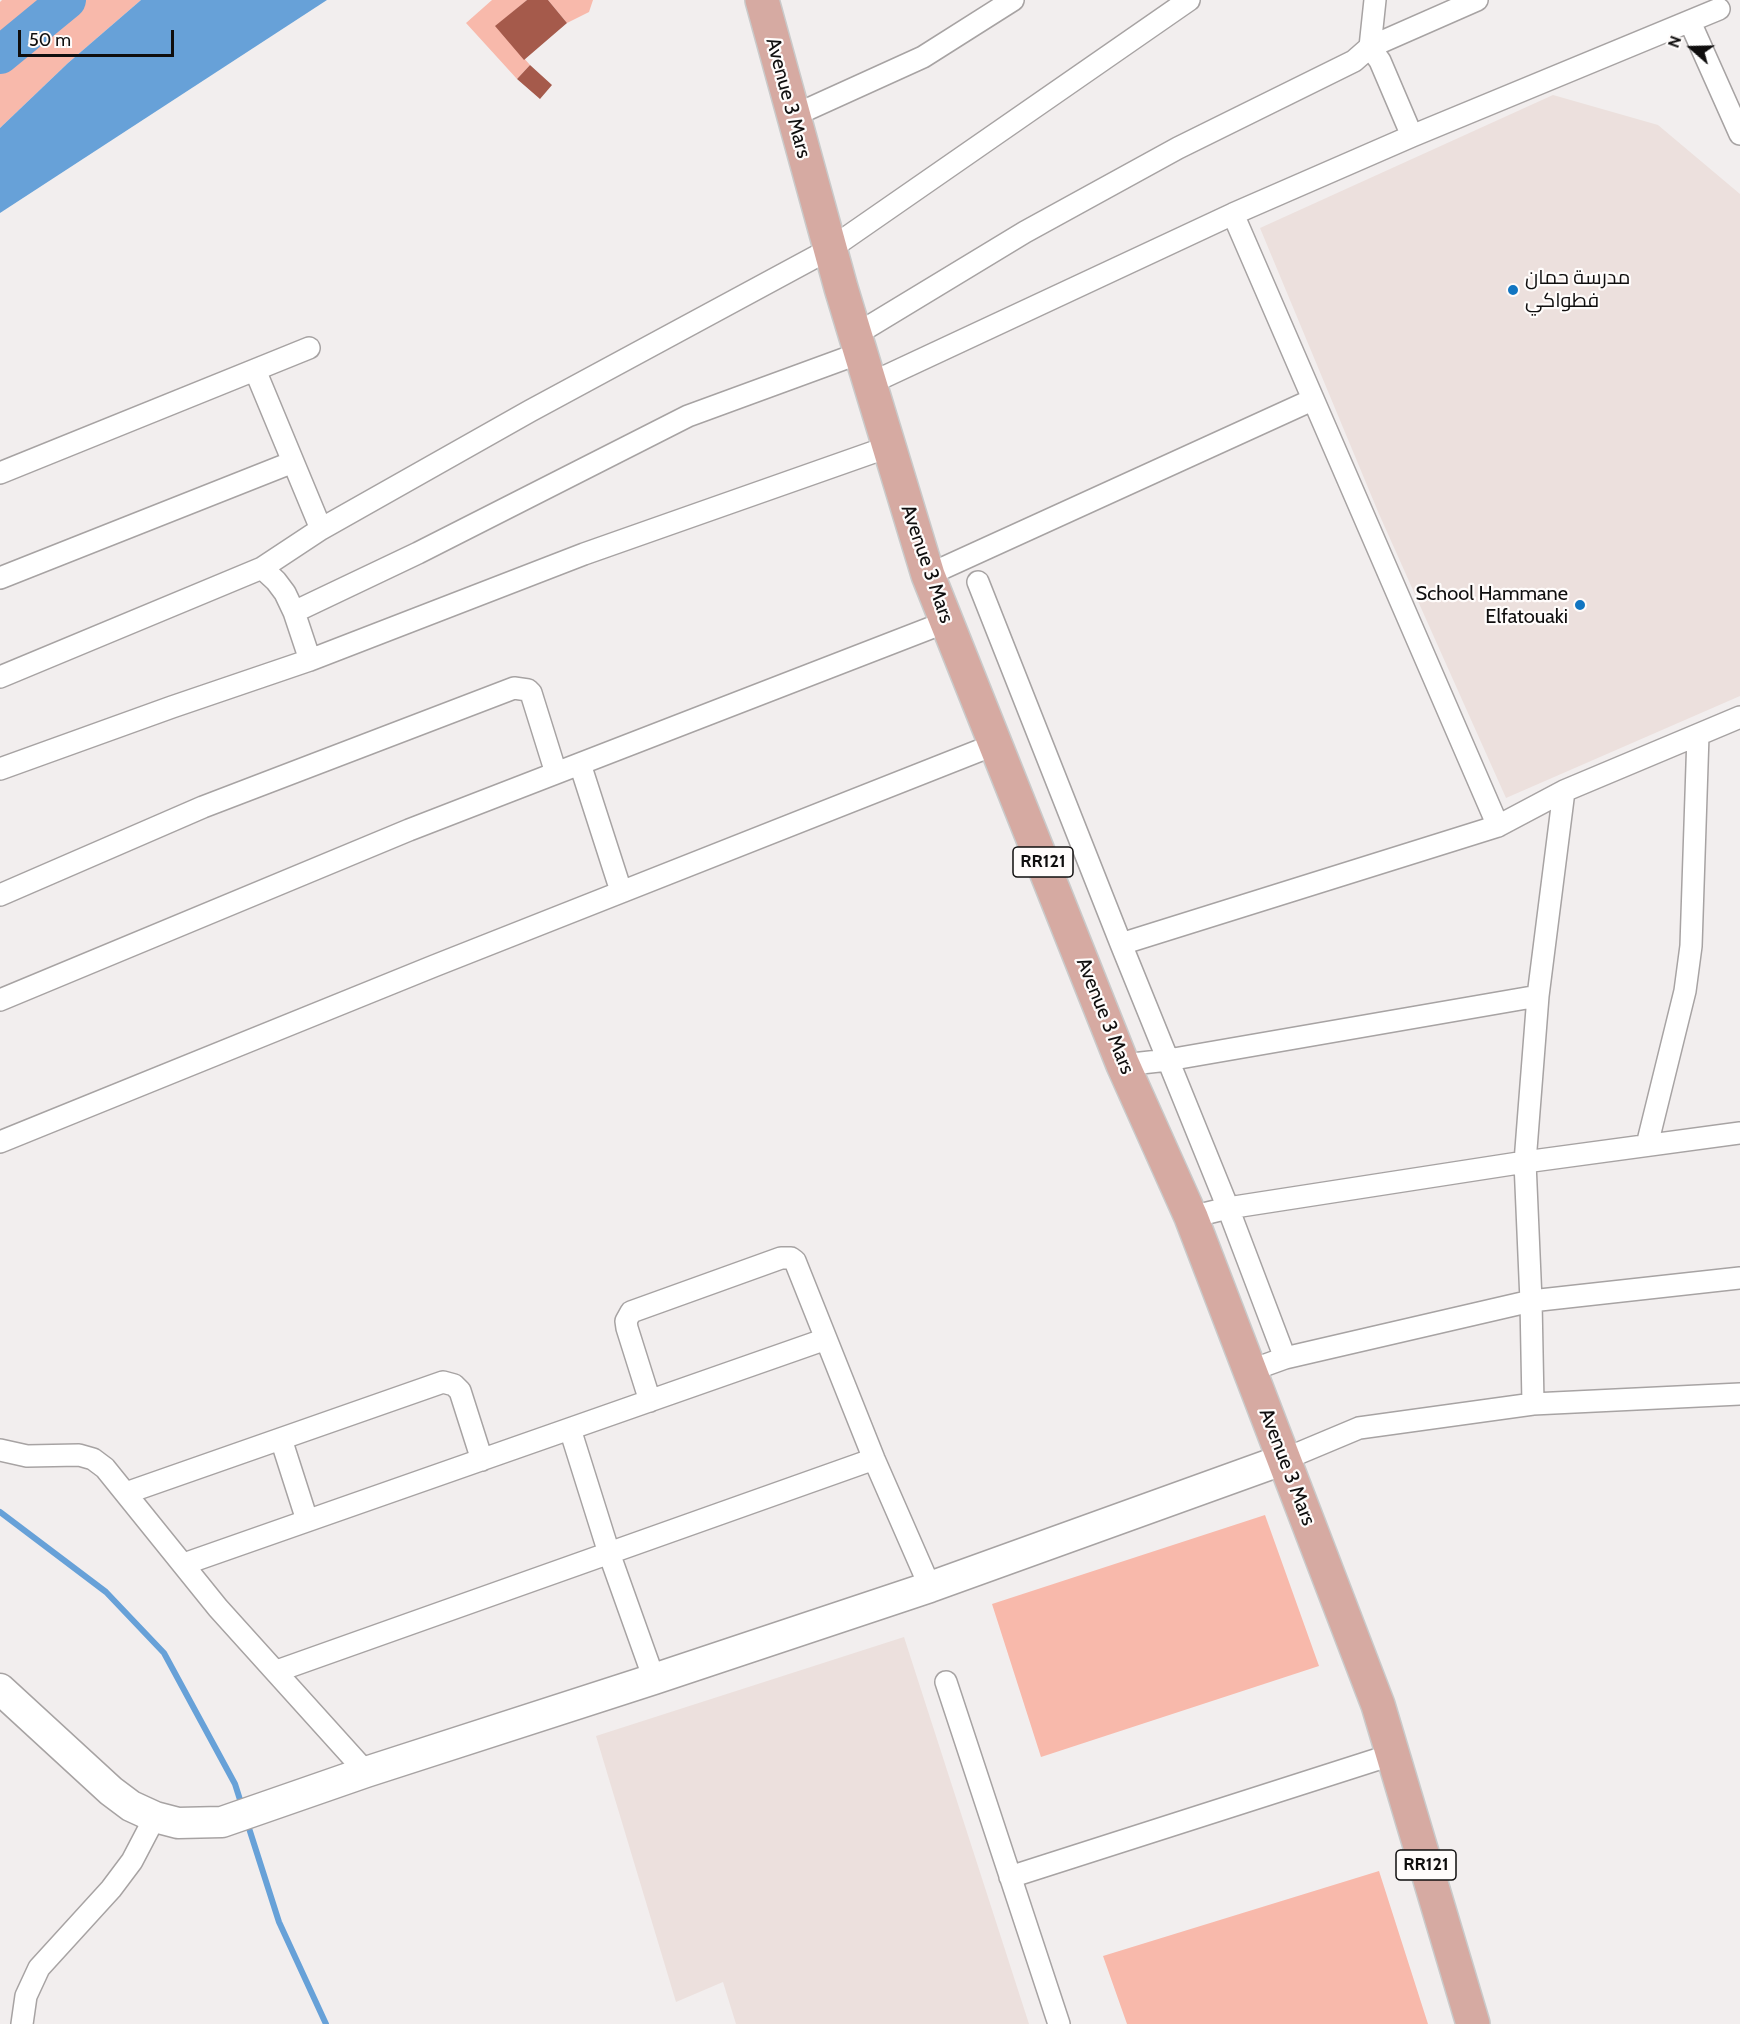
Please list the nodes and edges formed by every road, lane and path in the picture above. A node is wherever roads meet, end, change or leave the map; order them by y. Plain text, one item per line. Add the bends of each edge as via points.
1 (762, 0) edge
2 (1013, 0) edge
3 (1189, 0) edge
4 (1375, 0) edge
5 (1477, 0) edge
6 (1719, 9) dead end
7 (1690, 22) junction
8 (1370, 47) junction
9 (793, 116) junction
10 (1740, 134) edge
11 (1412, 136) junction
12 (1233, 214) junction
13 (830, 249) junction
14 (309, 348) dead end
15 (861, 357) junction
16 (255, 370) junction
17 (1312, 400) junction
18 (888, 447) junction
19 (293, 462) junction
20 (0, 472) edge
21 (321, 529) junction
22 (262, 568) junction
23 (928, 575) junction
24 (0, 578) edge
25 (978, 582) dead end
26 (294, 612) junction
27 (946, 622) junction
28 (310, 660) junction
29 (0, 677) edge
30 (1740, 717) edge
31 (1698, 735) junction
32 (996, 744) junction
33 (580, 764) junction
34 (0, 769) edge
35 (556, 773) junction
36 (1564, 791) junction
37 (1498, 826) junction
38 (621, 891) junction
39 (0, 895) edge
40 (1120, 944) junction
41 (1538, 996) junction
42 (0, 1000) edge
43 (1168, 1060) junction
44 (1124, 1065) junction
45 (1740, 1133) edge
46 (0, 1142) edge
47 (1647, 1145) junction
48 (1525, 1162) junction
49 (1228, 1208) junction
50 (1191, 1217) junction
51 (1740, 1278) edge
52 (1531, 1301) junction
53 (826, 1339) junction
54 (1285, 1358) junction
55 (1249, 1371) junction
56 (1740, 1394) edge
57 (650, 1401) junction
58 (1533, 1404) junction
59 (570, 1429) junction
60 (281, 1439) junction
61 (0, 1450) edge
62 (874, 1459) junction
63 (1284, 1459) junction
64 (482, 1460) junction
65 (126, 1493) junction
66 (307, 1520) junction
67 (609, 1553) junction
68 (184, 1564) junction
69 (930, 1587) junction
70 (277, 1671) junction
71 (654, 1679) junction
72 (946, 1683) dead end
73 (0, 1689) edge
74 (1394, 1754) junction
75 (366, 1772) junction
76 (154, 1817) junction
77 (1010, 1876) junction
78 (22, 2024) edge
79 (1059, 2024) edge
80 (1473, 2024) edge

1 - 9 main road, Avenue 3 Mars / RR121
2 - 9 street via 923,57
3 - 13 street
4 - 8 street
5 - 8 street
6 - 7 street
7 - 10 street
7 - 11 street
8 - 11 street via 1380,61
8 - 15 street via 1354,61 1178,148 1025,232
9 - 13 main road, Avenue 3 Mars / RR121
11 - 12 street
12 - 15 street
12 - 17 street
13 - 15 main road, Avenue 3 Mars / RR121
13 - 21 street
14 - 16 street
15 - 18 main road, Avenue 3 Mars / RR121
15 - 26 street via 688,416
16 - 19 street
16 - 20 street
17 - 23 street
17 - 37 street
18 - 23 main road, Avenue 3 Mars / RR121
18 - 28 street via 584,554
19 - 21 street
19 - 24 street
21 - 22 street
22 - 26 street via 281,587
22 - 29 street
23 - 27 main road, Avenue 3 Mars / RR121
25 - 40 street
26 - 28 street
27 - 32 main road, Avenue 3 Mars / RR121
27 - 33 street
28 - 34 street
30 - 31 street
31 - 36 street
31 - 47 street via 1691,946 1685,991
32 - 38 street
32 - 44 main road, Avenue 3 Mars / RR121
33 - 35 street
33 - 38 street
35 - 39 street via 531,693 514,688 203,807
35 - 42 street
36 - 37 street
36 - 41 street
37 - 40 street
38 - 46 street
40 - 43 street
41 - 43 street
41 - 48 street
43 - 44 street
43 - 49 street
44 - 50 main road, Avenue 3 Mars / RR121
45 - 47 street
47 - 48 street
48 - 49 street
48 - 52 street
49 - 50 street
49 - 54 street
50 - 55 main road, Avenue 3 Mars / RR121
51 - 52 street
52 - 54 street
52 - 58 street
53 - 57 street
53 - 57 street via 791,1258 781,1258 639,1308 626,1321
53 - 62 street
54 - 55 street
55 - 63 main road, Avenue 3 Mars / RR121
56 - 58 street
57 - 59 street
58 - 63 street via 1359,1428
59 - 64 street
59 - 67 street
60 - 64 street via 436,1383 448,1383 460,1391
60 - 65 street
60 - 66 street
61 - 65 street via 27,1456 79,1455 93,1459
62 - 67 street
62 - 69 street
63 - 69 street
63 - 74 main road, Avenue 3 Mars / RR121
64 - 66 street
65 - 68 street
66 - 68 street
67 - 70 street
67 - 71 street
68 - 70 street via 218,1608
69 - 71 street
70 - 75 street
71 - 75 street
72 - 77 street
73 - 76 street via 111,1791
74 - 77 street
74 - 80 main road, Avenue 3 Mars / RR121
75 - 76 street via 222,1822 178,1823
76 - 78 street via 132,1862 39,1968 26,1996
77 - 79 street

